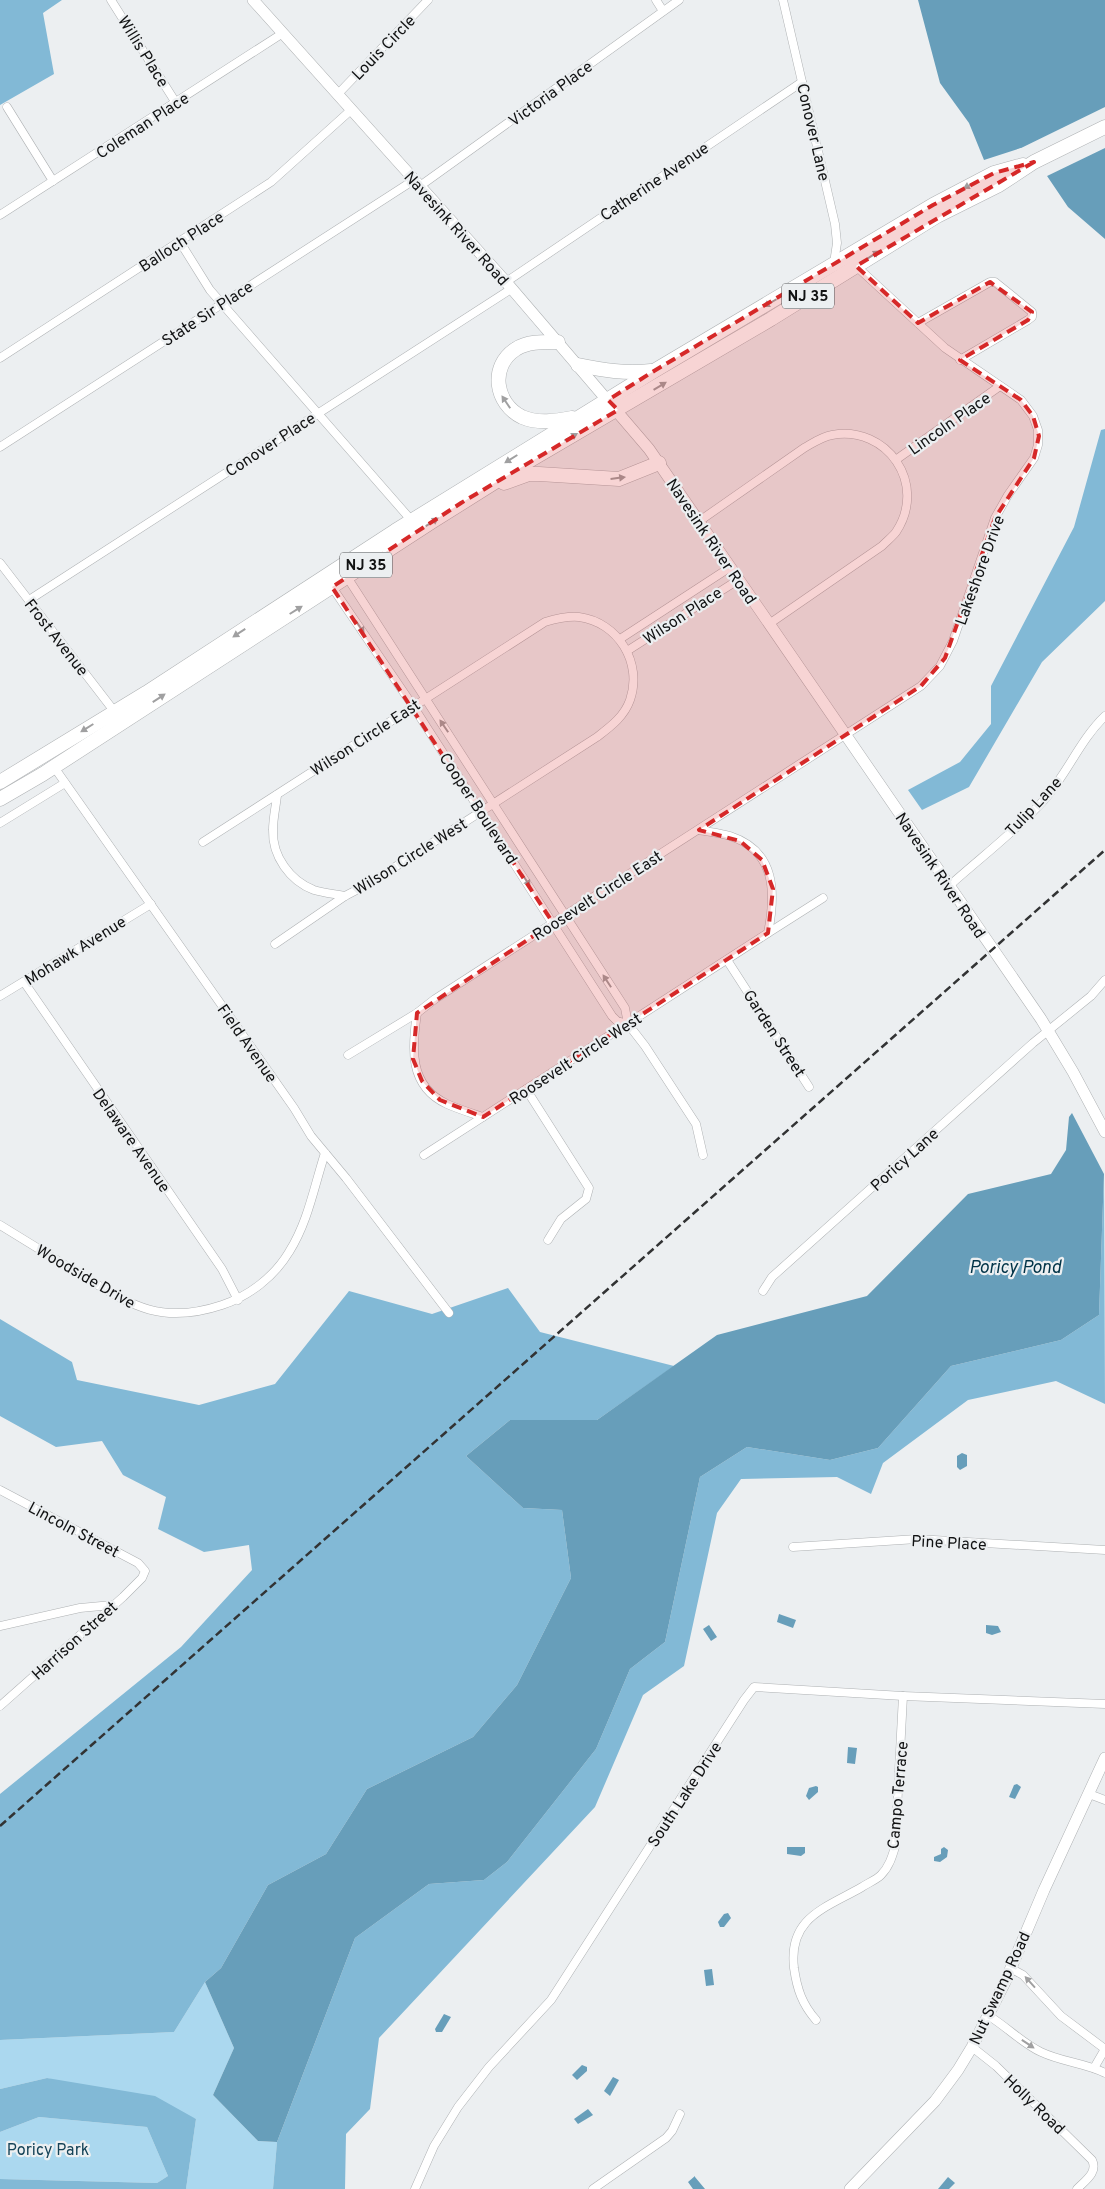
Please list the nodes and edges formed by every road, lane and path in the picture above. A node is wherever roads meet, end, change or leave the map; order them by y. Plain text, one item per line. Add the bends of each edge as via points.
1 (111, 0) edge
2 (253, 0) edge
3 (428, 0) edge
4 (656, 0) edge
5 (679, 0) edge
6 (782, 0) edge
7 (663, 11) junction
8 (282, 33) junction
9 (802, 82) junction
10 (337, 95) junction
11 (176, 102) junction
12 (7, 107) dead end
13 (351, 110) junction
14 (1105, 127) edge
15 (1034, 162) junction
16 (53, 181) junction
17 (417, 183) junction
18 (0, 215) edge
19 (180, 242) junction
20 (834, 265) junction
21 (856, 266) junction
22 (508, 285) junction
23 (222, 304) junction
24 (918, 324) junction
25 (558, 342) junction
26 (0, 358) edge
27 (960, 360) junction
28 (578, 365) junction
29 (654, 371) junction
30 (1000, 386) junction
31 (608, 400) junction
32 (618, 411) junction
33 (318, 413) junction
34 (582, 415) junction
35 (0, 447) edge
36 (897, 459) junction
37 (659, 463) junction
38 (485, 489) junction
39 (412, 521) junction
40 (698, 522) junction
41 (0, 563) edge
42 (729, 568) junction
43 (347, 577) junction
44 (738, 580) junction
45 (332, 587) junction
46 (28, 600) junction
47 (769, 624) junction
48 (620, 639) junction
49 (627, 651) junction
50 (425, 699) junction
51 (413, 706) junction
52 (114, 711) junction
53 (1105, 716) edge
54 (845, 735) junction
55 (54, 767) junction
56 (0, 782) edge
57 (65, 783) junction
58 (277, 795) junction
59 (0, 799) edge
60 (493, 804) junction
61 (481, 811) junction
62 (0, 823) edge
63 (699, 830) junction
64 (203, 842) dead end
65 (949, 886) junction
66 (345, 896) junction
67 (823, 898) dead end
68 (151, 904) junction
69 (565, 915) junction
70 (553, 923) junction
71 (768, 933) junction
72 (275, 944) dead end
73 (727, 960) junction
74 (1105, 980) edge
75 (24, 982) junction
76 (0, 996) edge
77 (417, 1013) junction
78 (628, 1024) junction
79 (1049, 1031) junction
80 (348, 1055) dead end
81 (809, 1087) dead end
82 (526, 1089) junction
83 (483, 1117) junction
84 (1105, 1132) edge
85 (325, 1153) junction
86 (424, 1155) dead end
87 (703, 1155) dead end
88 (0, 1225) edge
89 (548, 1240) dead end
90 (763, 1292) dead end
91 (238, 1300) junction
92 (449, 1313) dead end
93 (0, 1490) edge
94 (793, 1547) dead end
95 (1105, 1550) edge
96 (145, 1571) joint
97 (112, 1606) junction
98 (0, 1626) edge
99 (903, 1696) junction
100 (1105, 1704) edge
101 (0, 1706) edge
102 (1105, 1758) edge
103 (1090, 1794) junction
104 (1105, 1800) edge
105 (1010, 1968) junction
106 (989, 2016) junction
107 (816, 2020) dead end
108 (972, 2047) junction
109 (1105, 2049) edge
110 (1094, 2068) junction
111 (1105, 2073) edge
112 (680, 2114) dead end
113 (414, 2189) edge
114 (593, 2189) edge
115 (850, 2189) edge
116 (1077, 2189) edge

1 - 11 street, Willis Place
2 - 8 main road, Navesink River Road
3 - 10 street, Louis Circle
4 - 7 street
5 - 7 street, Victoria Place
6 - 9 street, Conover Lane
7 - 17 street, Victoria Place
8 - 10 main road, Navesink River Road
8 - 11 street, Coleman Place
9 - 20 street, Conover Lane via 838,243
9 - 22 street, Catherine Avenue
10 - 13 main road, Navesink River Road
11 - 16 street, Coleman Place
12 - 16 street
13 - 17 main road, Navesink River Road
13 - 19 street, Balloch Place via 271,182
14 - 15 highway, NJ 35
15 -> 20 highway, NJ 35 via 994,173 972,184
21 -> 15 highway, NJ 35
16 - 18 street, Coleman Place
17 - 22 main road, Navesink River Road
17 - 23 street, State Sir Place
19 - 23 street
19 - 26 street, Balloch Place
20 -> 29 highway, NJ 35
21 - 24 street, Lakeshore Drive
32 -> 21 highway, NJ 35
22 - 25 main road, Navesink River Road
22 - 33 street, Conover Place
23 - 33 street
23 - 35 street, State Sir Place
24 - 27 street, Lakeshore Drive
24 - 27 street via 990,282 995,282 1032,312 1028,320
25 - 28 main road, Navesink River Road
34 -> 25 highway via 550,422 532,420 509,408 502,398 498,376 506,357 524,345
27 - 30 street, Lakeshore Drive
28 - 29 highway via 609,372
28 - 31 main road, Navesink River Road
29 - 31 highway, NJ 35
30 - 36 street, Lincoln Place
30 - 54 street, Lakeshore Drive via 1021,400 1034,416 1038,445 1029,467 995,518 953,641 940,666 921,686
31 - 32 main road, Navesink River Road
31 - 34 highway, NJ 35
32 - 37 main road, Navesink River Road
38 -> 32 highway, NJ 35
33 - 39 street
33 - 46 street, Conover Place
34 -> 39 highway, NJ 35
36 - 40 street via 875,442 854,434 832,435 804,448
36 - 47 street via 908,492 906,511 896,532 882,546
38 -> 37 highway via 536,474 619,479
37 - 40 main road, Navesink River Road
43 -> 38 highway, NJ 35
39 -> 52 highway, NJ 35
40 - 42 main road, Navesink River Road
41 - 46 street, Frost Avenue
42 - 44 main road, Navesink River Road
42 - 48 street, Wilson Place
43 - 45 highway, NJ 35
43 - 50 street, Cooper Boulevard
44 - 47 main road, Navesink River Road
44 - 49 street, Wilson Place
45 -> 51 street, Cooper Boulevard
55 -> 45 highway, NJ 35
46 - 52 street, Frost Avenue
47 - 54 main road, Navesink River Road
48 - 49 street, Wilson Circle West
48 - 50 street, Wilson Circle East via 589,619 577,617 545,622
49 - 60 street, Wilson Circle West via 634,679 630,700 616,722
50 - 51 street, Wilson Circle East
60 -> 50 street, Cooper Boulevard
51 - 58 street, Wilson Circle East
51 - 61 street, Cooper Boulevard
52 -> 56 highway, NJ 35
53 - 65 street, Tulip Lane via 1092,728 1044,800
54 - 63 street, Roosevelt Circle East
54 - 65 main road, Navesink River Road
55 - 57 street, Field Avenue
55 - 59 highway, NJ 35
57 - 62 street
57 - 68 street, Field Avenue
58 - 64 street, Wilson Circle East
58 - 66 street via 273,839 283,865 306,886
60 - 61 street, Wilson Circle West
60 - 69 street, Cooper Boulevard
61 - 66 street, Wilson Circle West
61 -> 70 street, Cooper Boulevard
63 - 69 street, Roosevelt Circle East
63 - 71 street via 740,841 762,860 773,889
65 - 79 main road, Navesink River Road
66 - 72 street, Wilson Circle West
67 - 71 street
68 - 75 street, Mohawk Avenue
68 - 85 street, Field Avenue
69 - 70 street, Roosevelt Circle East
78 -> 69 street, Cooper Boulevard via 625,1008
70 - 77 street, Roosevelt Circle East
70 - 78 street, Cooper Boulevard via 614,1019
71 - 73 street, Roosevelt Circle West
73 - 78 street, Roosevelt Circle West
73 - 81 street, Garden Street
74 - 79 street, Poricy Lane
75 - 76 street, Mohawk Avenue
75 - 91 street, Delaware Avenue via 222,1269
77 - 80 street, Roosevelt Circle East
77 - 83 street via 413,1059 422,1081 440,1100
78 - 82 street, Roosevelt Circle West
78 - 87 street, Cooper Boulevard via 646,1046 696,1124
79 - 84 main road, Navesink River Road
79 - 90 street, Poricy Lane via 772,1277
82 - 83 street, Roosevelt Circle West
82 - 89 street via 589,1188 586,1199 562,1219
83 - 86 street, Roosevelt Circle West
85 - 91 street, Woodside Drive via 310,1206 289,1252 267,1279
85 - 92 street, Field Avenue
88 - 91 street, Woodside Drive via 136,1307 160,1313 188,1314
93 - 96 street, Lincoln Street via 138,1563
94 - 95 street, Pine Place via 917,1539
96 - 97 street, Harrison Street via 142,1578
97 - 98 street via 80,1608
97 - 101 street, Harrison Street
99 - 100 street, South Lake Drive
99 - 107 street, Campo Terrace via 895,1847 891,1859 880,1876 808,1919 796,1938 793,1960 798,1990
99 - 113 street, South Lake Drive via 754,1687 551,2000 489,2067 458,2107 437,2140
102 - 103 main road, Nut Swamp Road
103 - 104 street
103 - 105 main road, Nut Swamp Road
105 - 106 main road, Nut Swamp Road
109 -> 105 street via 1061,2016 1023,1975
106 - 108 main road, Nut Swamp Road
106 -> 110 street via 1039,2051
108 - 115 main road, Nut Swamp Road via 935,2101
108 - 116 street, Holly Road via 996,2066 1094,2163 1093,2172
109 - 110 street
110 - 111 street
112 - 114 street via 666,2138

